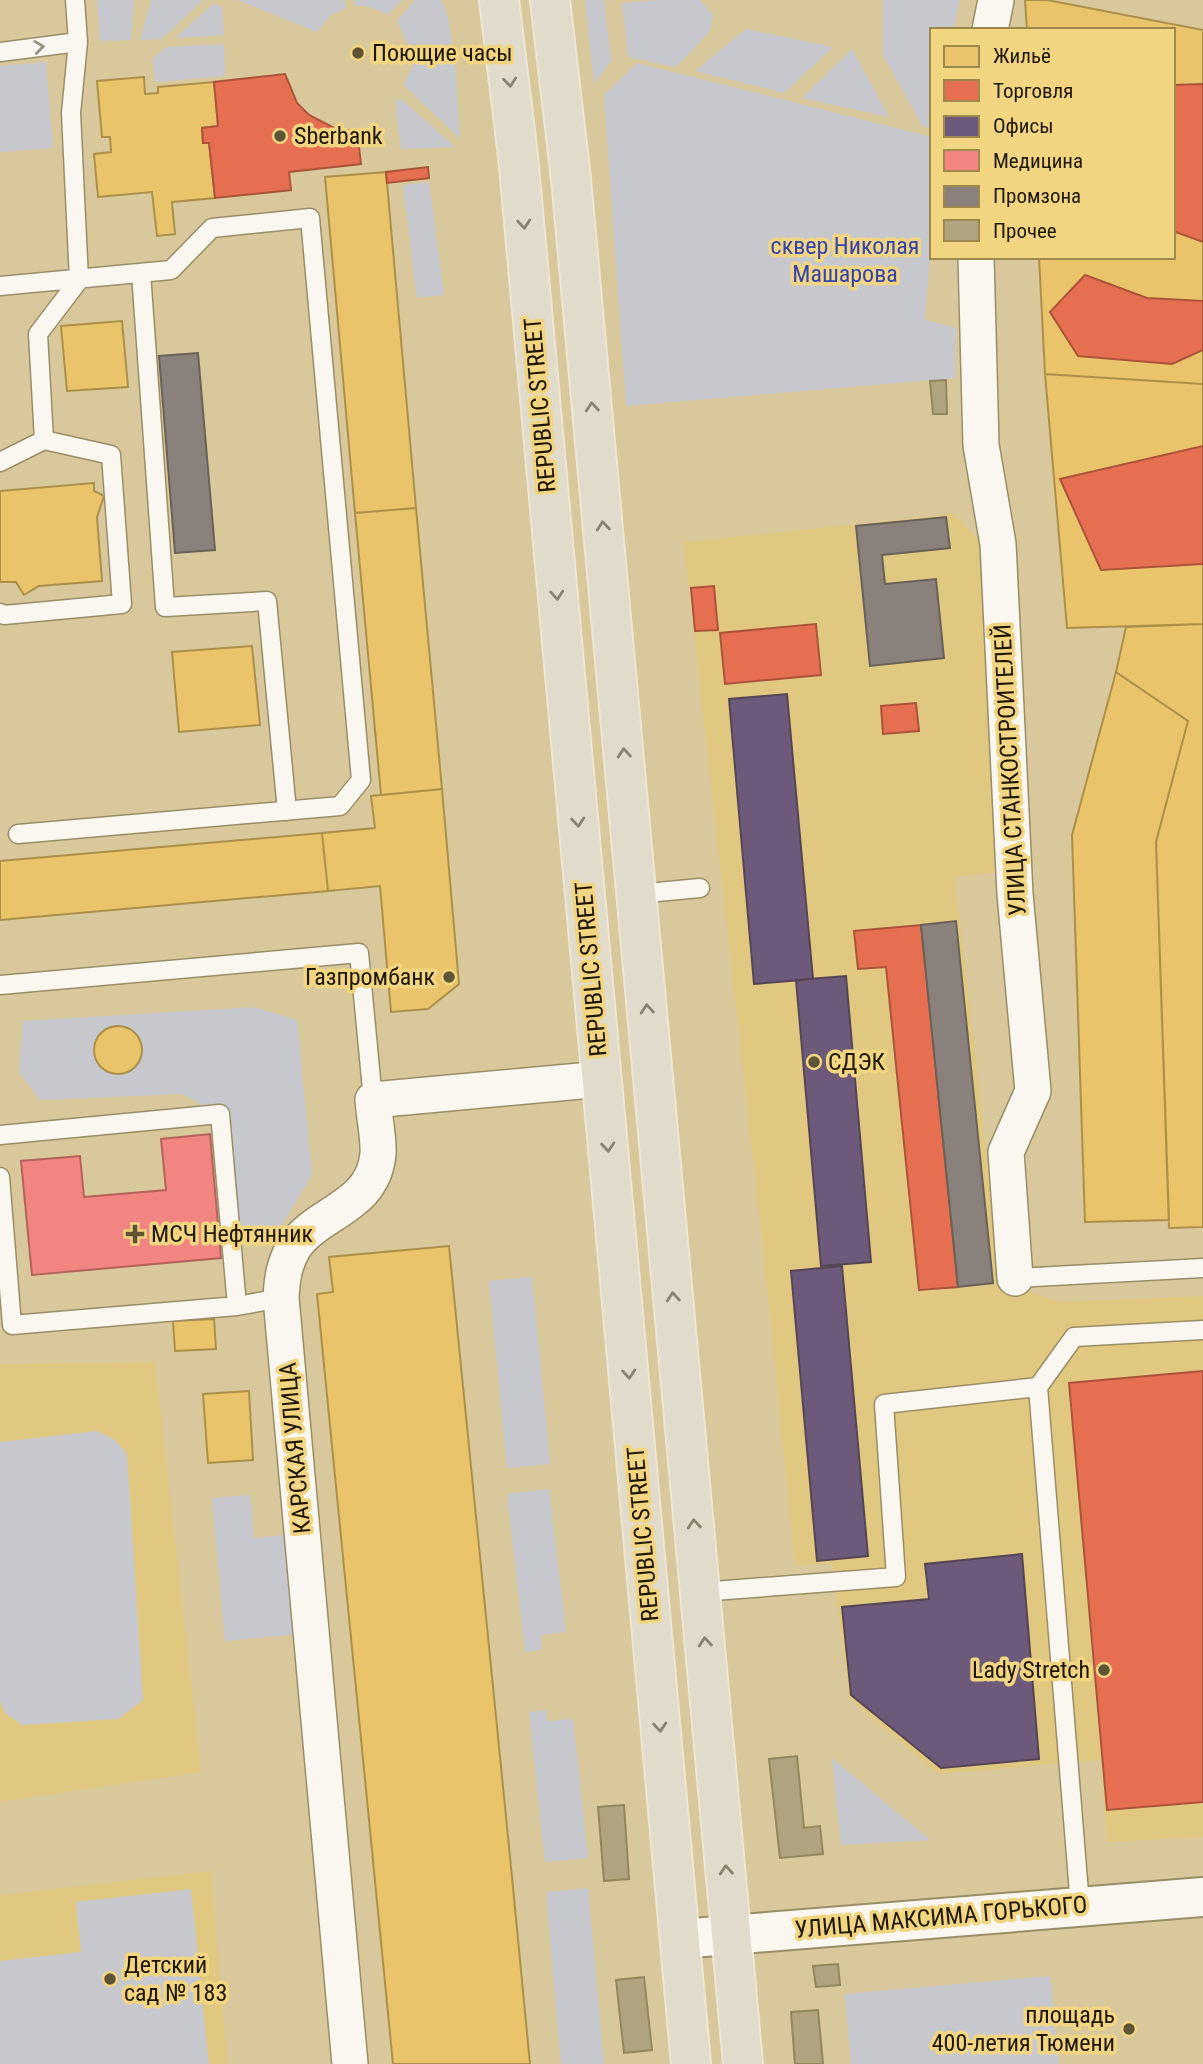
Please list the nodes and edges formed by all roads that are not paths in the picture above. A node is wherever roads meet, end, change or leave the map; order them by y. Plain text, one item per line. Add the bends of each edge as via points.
1 (75, 0) edge
2 (499, 0) edge
3 (550, 0) edge
4 (996, 0) edge
5 (990, 28) edge
6 (78, 42) junction
7 (0, 52) edge
8 (976, 259) edge
9 (141, 274) junction
10 (79, 279) junction
11 (0, 286) edge
12 (44, 440) junction
13 (0, 462) edge
14 (0, 613) edge
15 (287, 811) junction
16 (18, 834) dead end
17 (700, 888) dead end
18 (636, 894) junction
19 (0, 985) edge
20 (602, 1079) junction
21 (373, 1100) junction
22 (0, 1135) edge
23 (0, 1177) edge
24 (1203, 1268) edge
25 (1015, 1278) joint
26 (281, 1298) junction
27 (237, 1306) junction
28 (6, 1325) edge
29 (1203, 1330) edge
30 (1038, 1387) junction
31 (700, 1592) junction
32 (1203, 1897) edge
33 (1080, 1905) junction
34 (731, 1933) junction
35 (680, 1939) junction
36 (350, 2064) edge
37 (691, 2064) edge
38 (743, 2064) edge

1 - 6 lane
2 -> 20 main road, REPUBLIC STREET via 518,156
18 -> 3 main road via 572,179
4 - 5 street
7 -> 6 lane
6 - 10 lane via 71,113
8 - 25 street, УЛИЦА СТАНКОСТРОИТЕЛЕЙ via 981,444 998,544 1015,894 1033,1091 1006,1152
9 - 10 lane
9 - 15 lane via 165,607 267,601
9 - 15 lane via 171,270 212,228 310,218 360,780 340,806
10 - 11 lane
10 - 12 lane via 38,334
12 - 13 lane
12 - 14 lane via 111,455 122,604
15 - 16 lane
17 - 18 lane
31 -> 18 main road
19 - 21 lane via 359,953
20 - 21 street
20 -> 35 main road, REPUBLIC STREET
21 - 26 street, КАРСКАЯ УЛИЦА via 378,1155 368,1183 350,1205 296,1245 283,1268
22 - 27 lane via 220,1114
23 - 28 lane
24 - 25 lane
26 - 27 lane
26 - 36 street, КАРСКАЯ УЛИЦА
27 - 28 lane
29 - 30 lane via 1074,1337
30 - 31 lane via 884,1404 896,1577
30 - 33 lane
34 -> 31 main road
32 - 33 street, УЛИЦА МАКСИМА ГОРЬКОГО
33 - 34 street, УЛИЦА МАКСИМА ГОРЬКОГО
34 - 35 street, УЛИЦА МАКСИМА ГОРЬКОГО
34 - 38 main road
35 - 37 main road, REPUBLIC STREET

